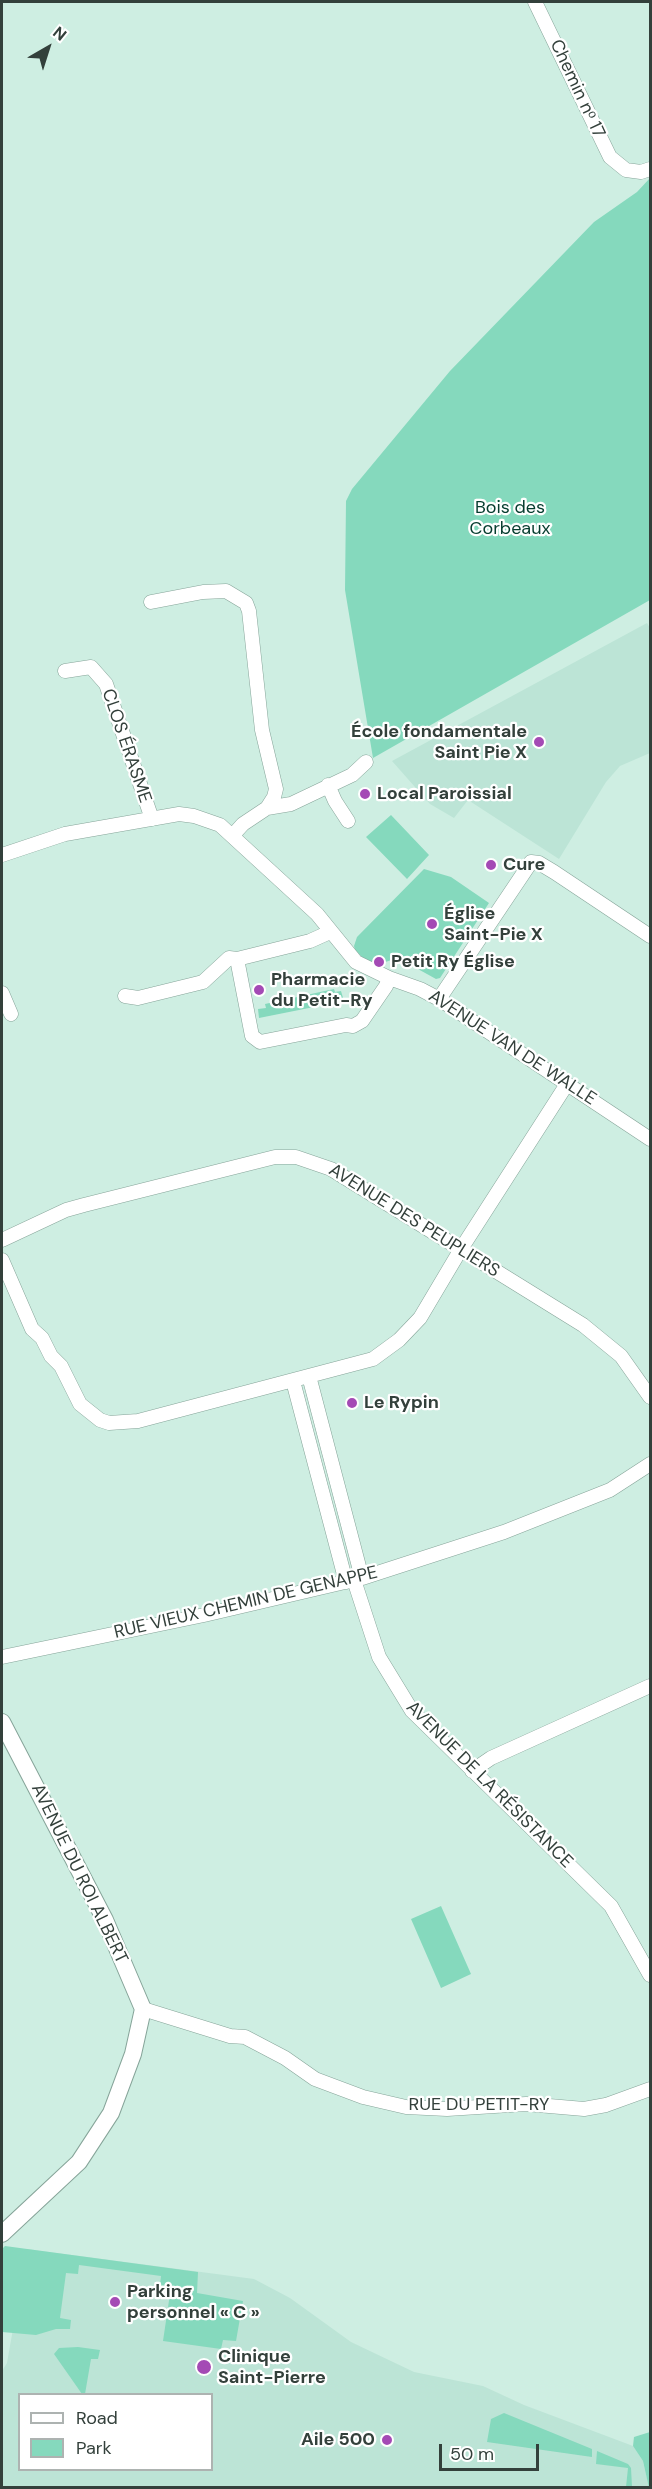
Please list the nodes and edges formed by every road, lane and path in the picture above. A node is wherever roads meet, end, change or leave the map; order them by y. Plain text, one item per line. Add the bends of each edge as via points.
1 (535, 2) edge
2 (651, 169) edge
3 (151, 602) dead end
4 (65, 671) dead end
5 (366, 762) dead end
6 (328, 784) junction
7 (267, 808) junction
8 (152, 819) junction
9 (348, 820) dead end
10 (232, 835) junction
11 (2, 855) edge
12 (330, 932) junction
13 (651, 936) edge
14 (237, 959) junction
15 (389, 978) junction
16 (2, 993) edge
17 (125, 996) dead end
18 (439, 999) junction
19 (11, 1014) dead end
20 (567, 1084) junction
21 (651, 1139) edge
22 (2, 1240) edge
23 (461, 1249) junction
24 (2, 1260) edge
25 (309, 1376) junction
26 (293, 1381) junction
27 (651, 1397) edge
28 (651, 1464) edge
29 (337, 1480) junction
30 (321, 1484) junction
31 (354, 1580) junction
32 (2, 1657) edge
33 (651, 1686) edge
34 (2, 1722) edge
35 (472, 1771) junction
36 (651, 1975) edge
37 (143, 2009) junction
38 (651, 2089) edge
39 (2, 2234) edge

1 - 2 street, Chemin nᵒ 17 via 610,157 626,170
3 - 7 street via 215,590 226,591 246,603 262,730 276,789
4 - 8 street, CLOS ÉRASME via 91,668 106,684
5 - 6 street via 352,775
6 - 7 street via 291,804
6 - 9 street
7 - 10 street
8 - 10 street, AVENUE VAN DE WALLE via 179,814 194,816 220,825
8 - 11 street, AVENUE VAN DE WALLE via 65,834
10 - 12 street, AVENUE VAN DE WALLE via 301,898
12 - 14 street via 310,941
12 - 15 street, AVENUE VAN DE WALLE via 356,962
13 - 18 street via 554,872 531,862
14 - 15 street via 252,1036 260,1042 353,1026 362,1021
14 - 17 street via 226,960 203,982 138,998
15 - 18 street, AVENUE VAN DE WALLE
16 - 19 street
18 - 20 street, AVENUE VAN DE WALLE
20 - 21 street, AVENUE VAN DE WALLE
20 - 23 street
22 - 23 street, AVENUE DES PEUPLIERS via 66,1210 285,1156 331,1169
23 - 25 street via 420,1318 399,1340 373,1359
23 - 27 street, AVENUE DES PEUPLIERS via 603,1340 628,1364
24 - 26 street via 32,1329 61,1366 80,1404 100,1420 138,1420
25 - 26 street
25 - 29 street, AVENUE DE LA RÉSISTANCE
26 - 30 street, AVENUE DE LA RÉSISTANCE
28 - 31 street, RUE VIEUX CHEMIN DE GENAPPE via 610,1490 515,1528
29 - 30 street
29 - 31 street, AVENUE DE LA RÉSISTANCE
30 - 31 street, AVENUE DE LA RÉSISTANCE
31 - 32 street, RUE VIEUX CHEMIN DE GENAPPE
31 - 35 street, AVENUE DE LA RÉSISTANCE via 390,1680 423,1725
33 - 35 street via 491,1758
34 - 37 main road, AVENUE DU ROI ALBERT via 105,1920
35 - 36 street, AVENUE DE LA RÉSISTANCE via 611,1906
37 - 38 street, RUE DU PETIT-RY via 245,2037 315,2079 363,2097 406,2107 447,2109 526,2104 584,2109
37 - 39 main road via 133,2054 111,2113 79,2162

